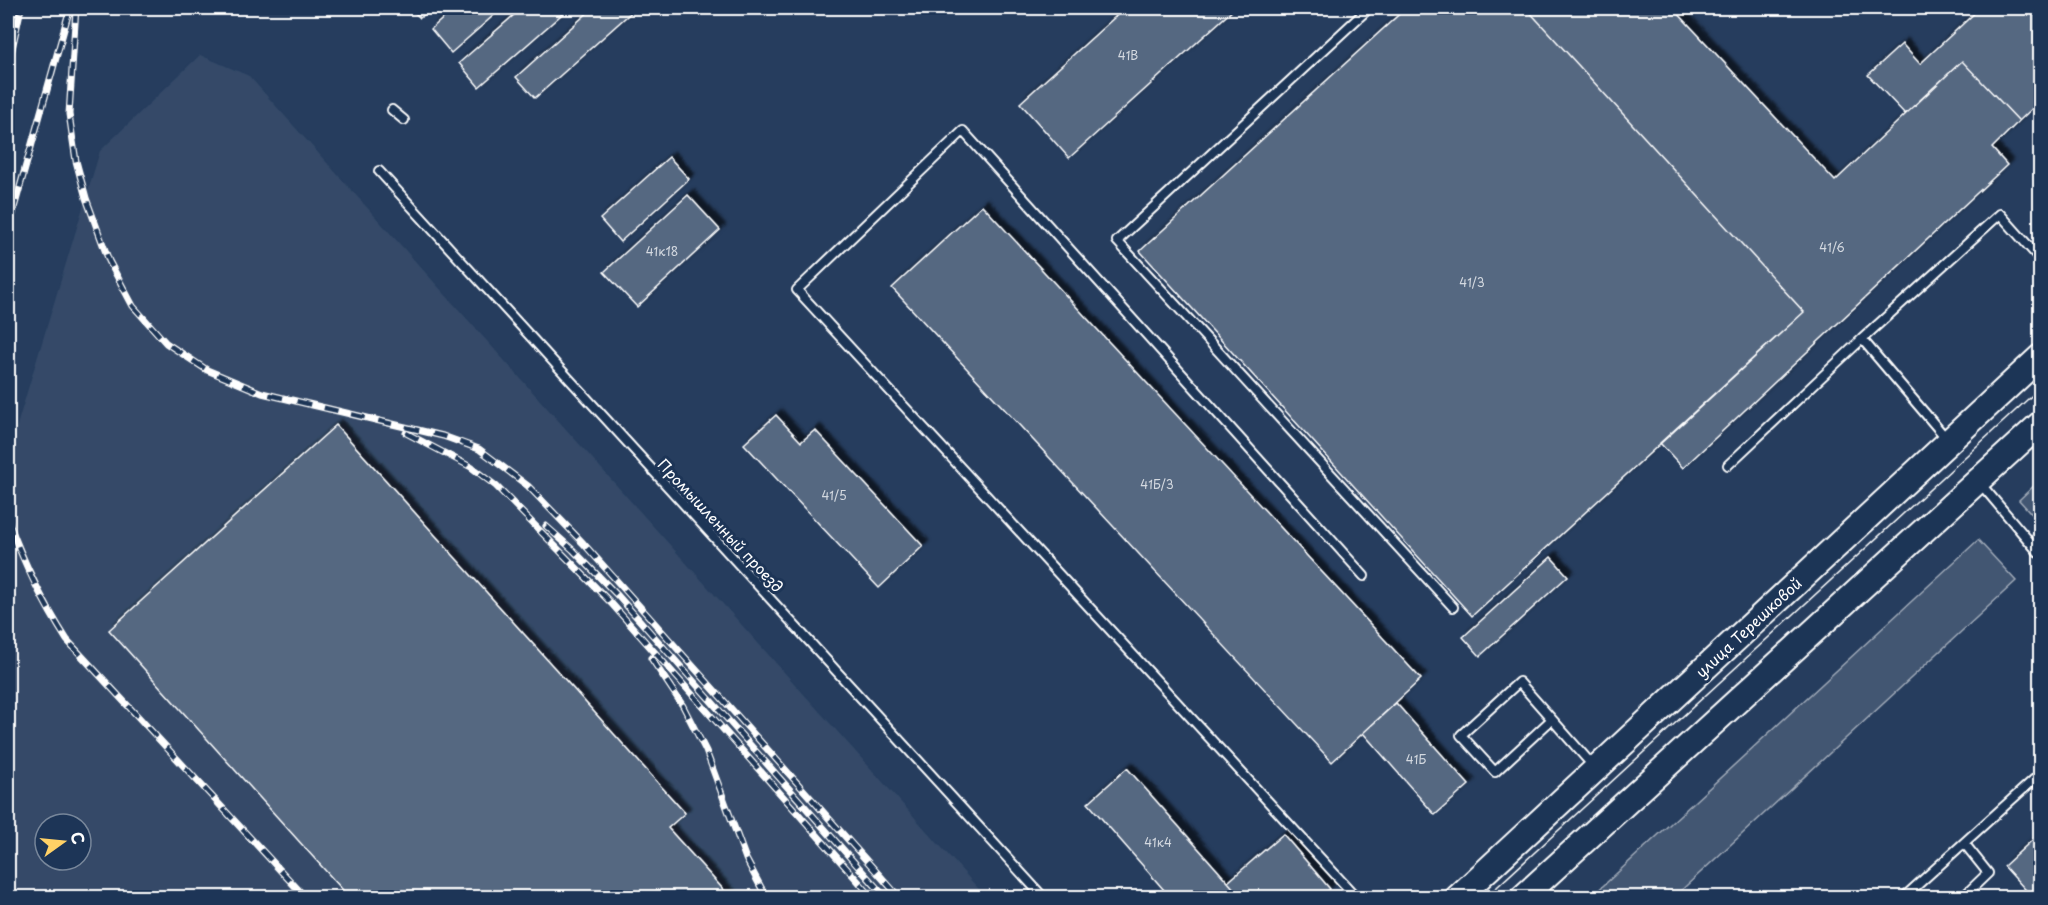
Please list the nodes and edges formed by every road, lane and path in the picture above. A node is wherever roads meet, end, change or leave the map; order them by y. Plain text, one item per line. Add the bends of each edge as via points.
1 (1369, 8) edge
2 (392, 111) dead end
3 (404, 120) dead end
4 (379, 171) dead end
5 (2040, 260) edge
6 (1862, 339) junction
7 (2040, 357) edge
8 (2040, 424) edge
9 (1949, 441) junction
10 (1728, 465) dead end
11 (1978, 481) junction
12 (2040, 554) edge
13 (1364, 576) dead end
14 (1453, 607) dead end
15 (1551, 720) junction
16 (1595, 768) junction
17 (2040, 774) edge
18 (1964, 843) junction
19 (1044, 897) edge
20 (1357, 897) edge
21 (1457, 897) edge
22 (1522, 897) edge
23 (1903, 897) edge
24 (1962, 897) edge

1 - 14 lane via 1117,241
2 - 3 lane
4 - 19 lane, Промышленный проезд
5 - 6 lane via 2000,214
6 - 9 lane
6 - 10 lane
7 - 9 main road, улица Терешковой
8 - 11 main road
9 - 16 main road, улица Терешковой
11 - 12 lane
11 - 22 main road
13 - 20 lane via 963,131 797,290
15 - 15 lane via 1519,682 1461,735 1495,772
15 - 16 lane
16 - 21 main road, улица Терешковой
17 - 18 lane
18 - 23 lane
18 - 24 lane via 1988,873

